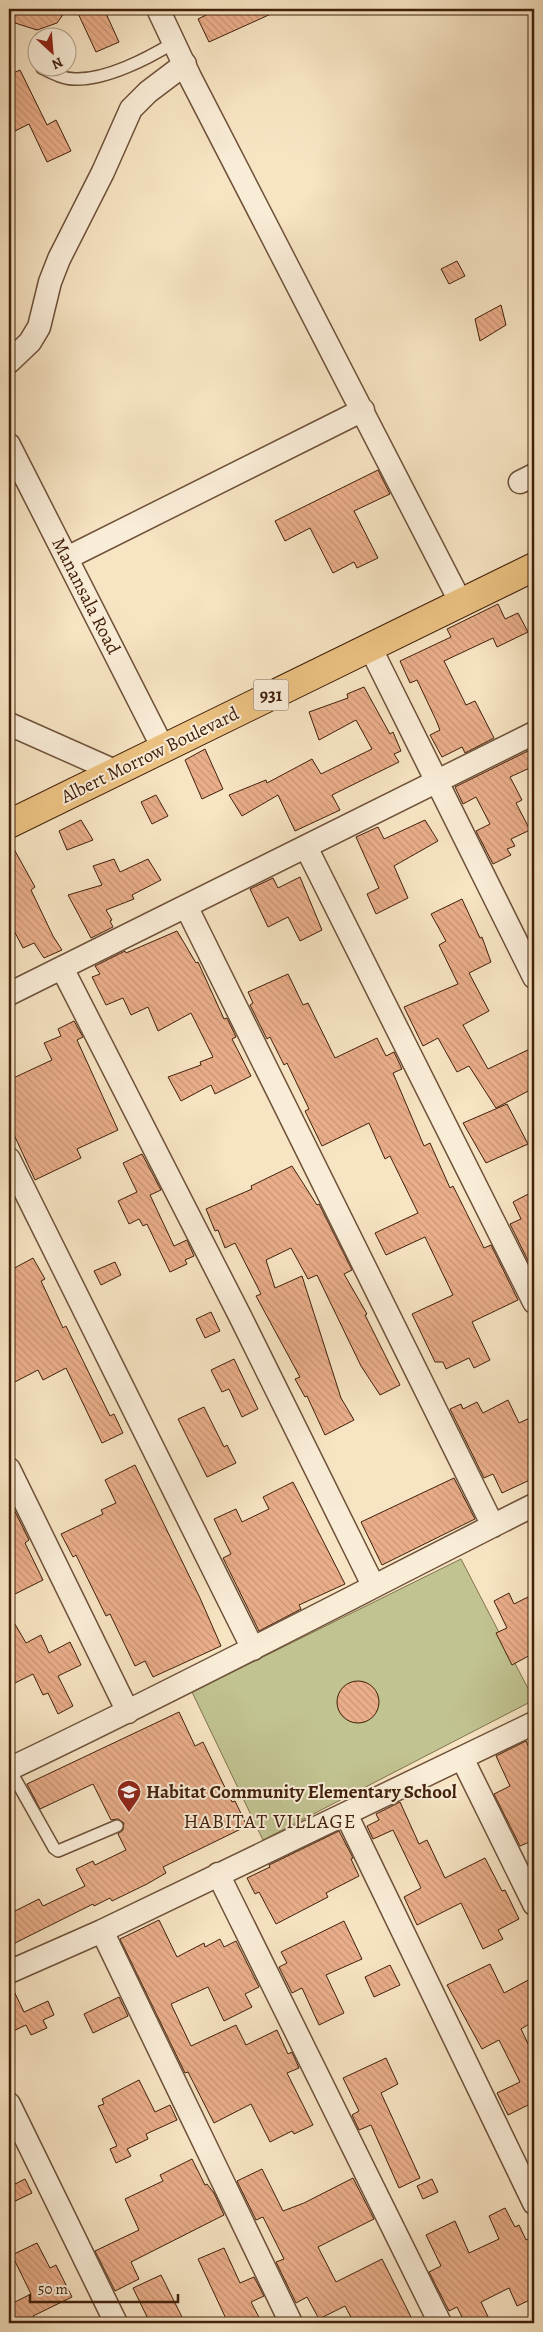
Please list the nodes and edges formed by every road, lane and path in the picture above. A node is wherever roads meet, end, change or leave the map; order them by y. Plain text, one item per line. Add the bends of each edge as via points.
1 (158, 9) edge
2 (174, 43) junction
3 (185, 64) junction
4 (70, 78) edge
5 (9, 362) edge
6 (363, 410) junction
7 (9, 445) edge
8 (67, 558) junction
9 (534, 567) edge
10 (461, 603) junction
11 (370, 647) junction
12 (9, 724) edge
13 (534, 733) edge
14 (163, 748) junction
15 (116, 772) junction
16 (437, 781) junction
17 (9, 824) edge
18 (306, 847) junction
19 (186, 906) junction
20 (62, 968) junction
21 (534, 977) edge
22 (9, 994) edge
23 (9, 1158) edge
24 (534, 1302) edge
25 (9, 1469) edge
26 (534, 1505) edge
27 (493, 1526) junction
28 (373, 1585) junction
29 (253, 1649) junction
30 (128, 1712) junction
31 (534, 1723) edge
32 (462, 1758) junction
33 (9, 1768) edge
34 (346, 1814) junction
35 (117, 1826) dead end
36 (218, 1874) junction
37 (534, 1904) edge
38 (102, 1931) junction
39 (9, 1972) edge
40 (9, 2104) edge
41 (534, 2203) edge
42 (116, 2323) edge
43 (291, 2323) edge
44 (440, 2323) edge

1 - 2 street
2 - 3 street
2 - 4 lane via 148,58 104,74
3 - 5 street via 131,109 50,282 39,327 30,342
3 - 6 street
6 - 8 street
6 - 10 street
7 - 8 street, Manansala Road
8 - 14 street, Manansala Road
9 - 10 highway, Albert Morrow Boulevard / 931
10 - 11 highway, Albert Morrow Boulevard / 931
11 - 14 highway, Albert Morrow Boulevard / 931
11 - 16 street
12 - 15 street
13 - 16 street
14 - 15 highway, Albert Morrow Boulevard / 931
15 - 17 highway, Albert Morrow Boulevard / 931
16 - 18 street
16 - 21 street
18 - 19 street
18 - 24 street
19 - 20 street
19 - 27 street
20 - 22 street
20 - 28 street
23 - 29 street
25 - 30 street
26 - 27 street
27 - 28 street
28 - 29 street
29 - 30 street
30 - 33 street
31 - 32 street
32 - 34 street
32 - 37 street
33 - 35 lane via 58,1851
34 - 36 street
34 - 41 street
36 - 38 street
36 - 44 street
38 - 39 street
38 - 43 street
40 - 42 street

